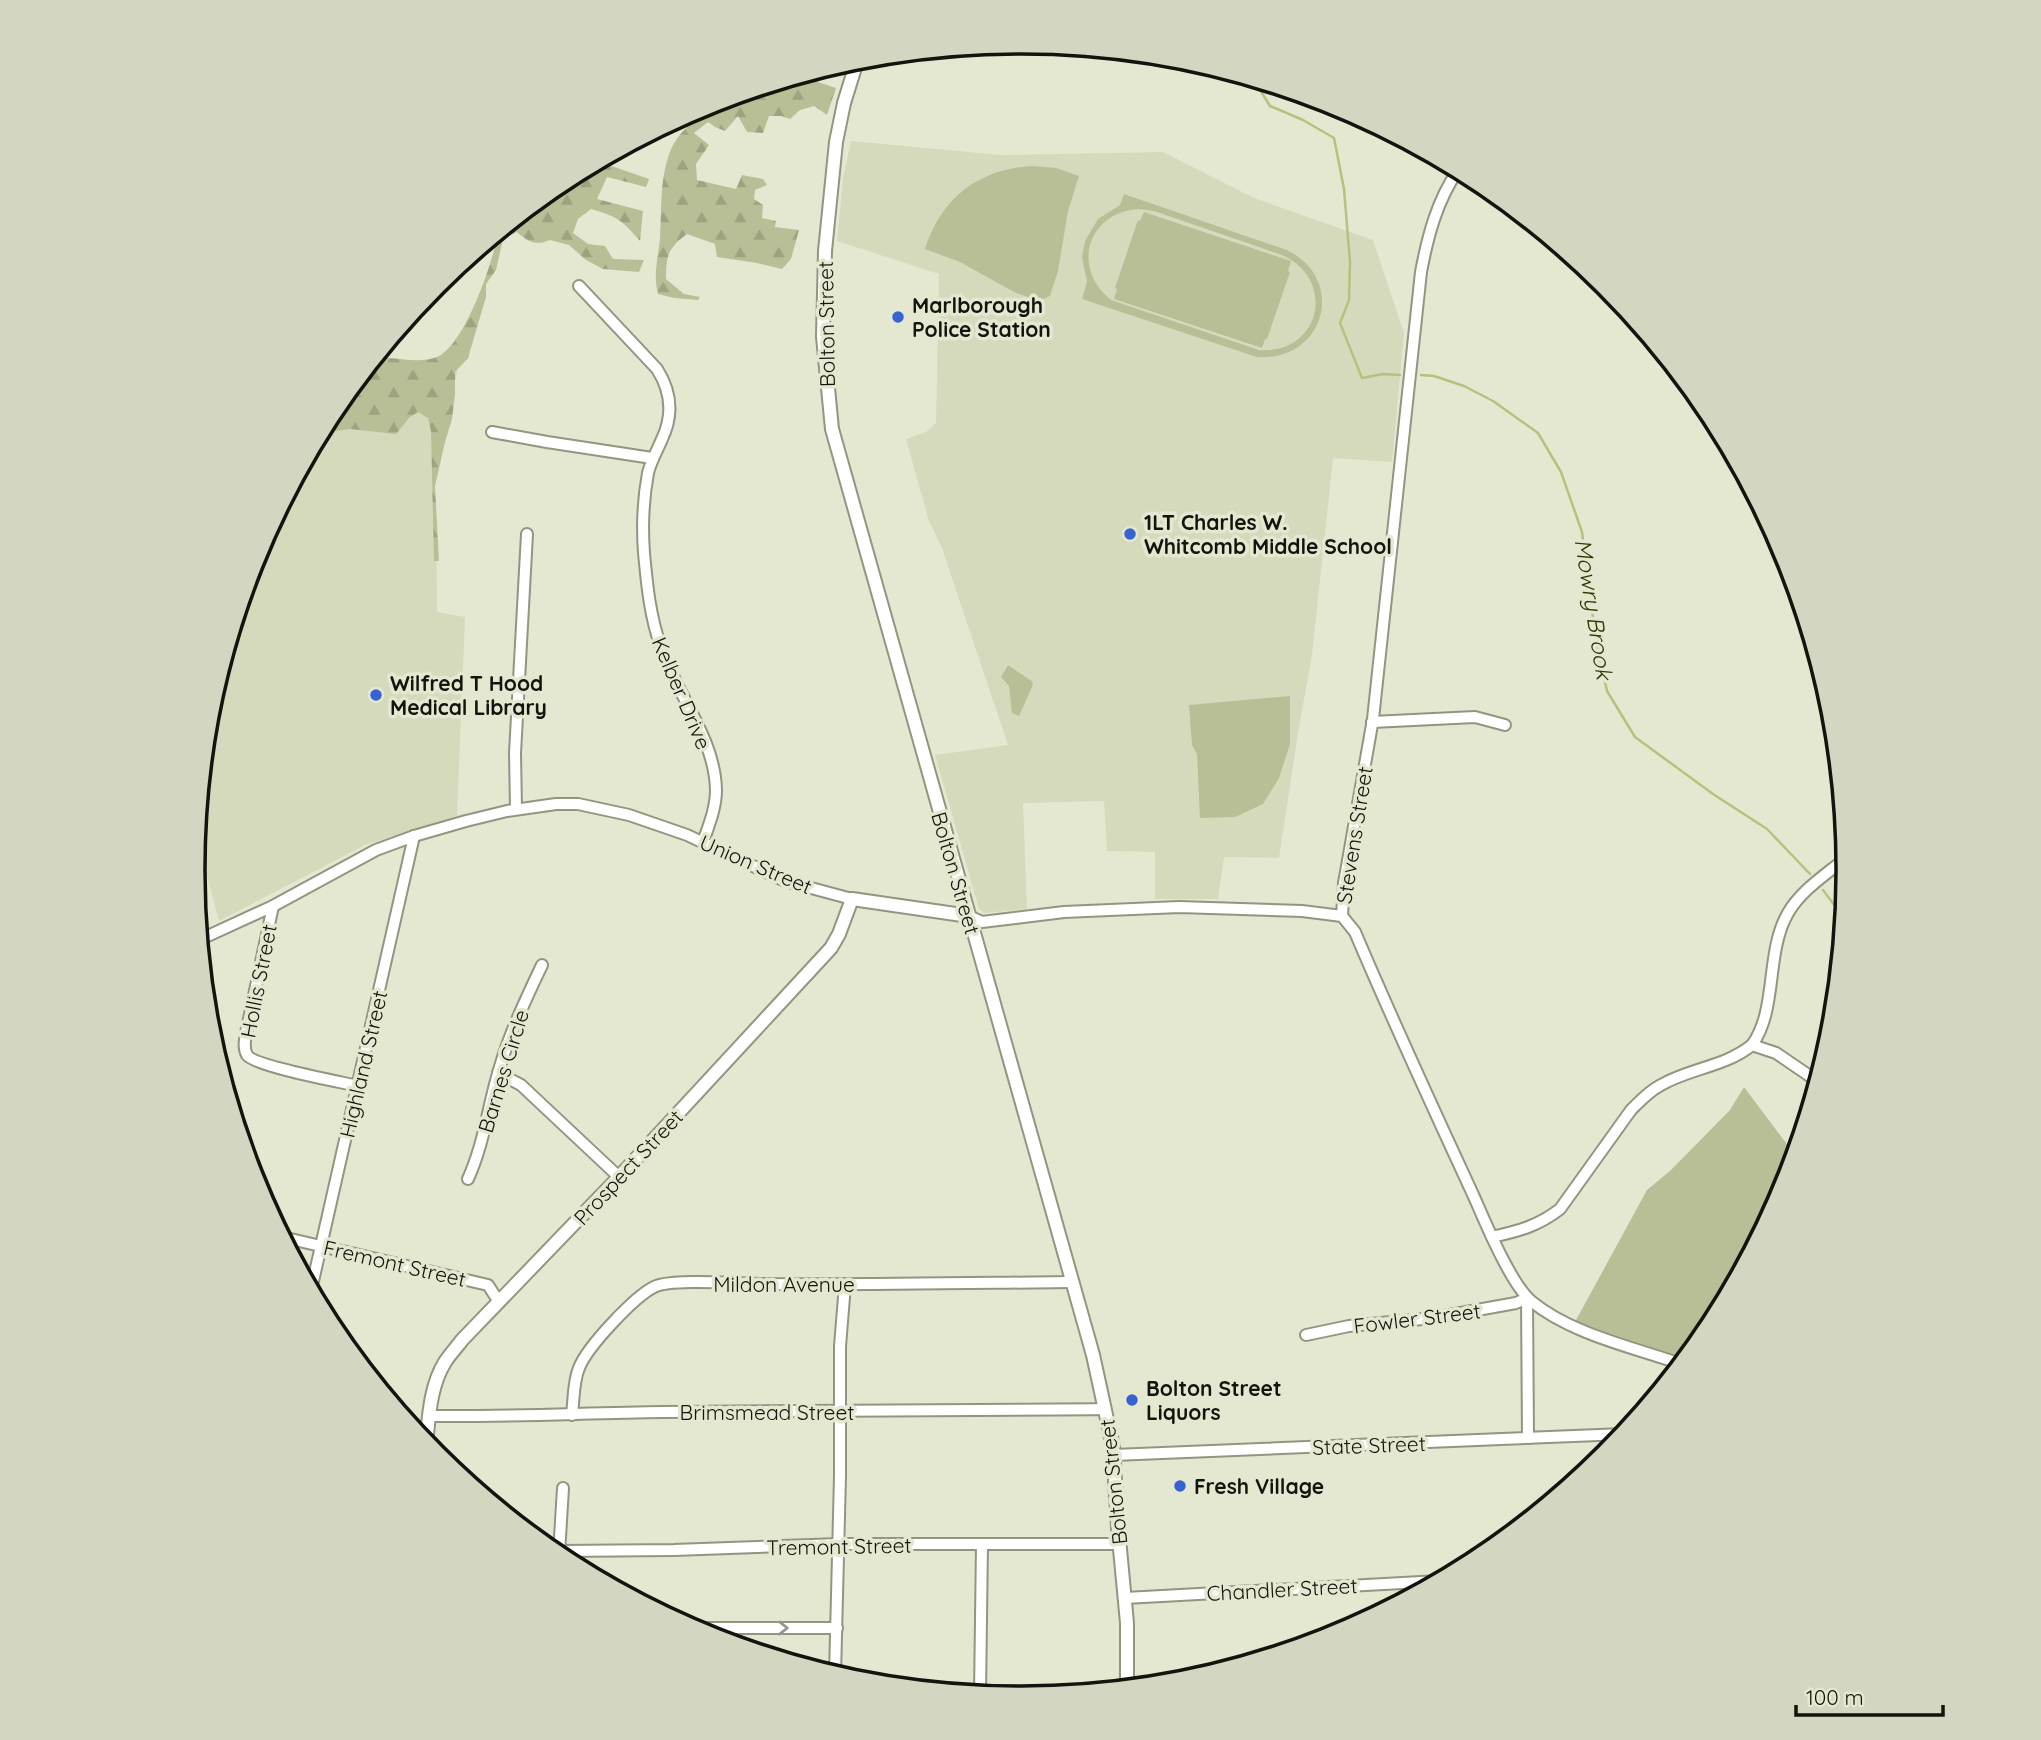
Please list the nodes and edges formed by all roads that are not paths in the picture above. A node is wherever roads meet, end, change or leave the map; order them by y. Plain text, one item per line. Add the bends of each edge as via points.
1 (854, 72) edge
2 (1452, 179) edge
3 (579, 286) dead end
4 (492, 432) dead end
5 (652, 458) junction
6 (527, 534) dead end
7 (1372, 722) junction
8 (1504, 725) dead end
9 (516, 809) junction
10 (414, 836) junction
11 (703, 842) junction
12 (1836, 866) edge
13 (852, 899) junction
14 (273, 906) junction
15 (969, 916) junction
16 (1342, 916) junction
17 (207, 936) edge
18 (542, 965) dead end
19 (1752, 1045) junction
20 (498, 1073) junction
21 (1809, 1075) edge
22 (358, 1086) junction
23 (619, 1177) junction
24 (468, 1179) dead end
25 (1492, 1237) junction
26 (293, 1239) edge
27 (320, 1245) junction
28 (314, 1277) edge
29 (1072, 1282) junction
30 (845, 1285) junction
31 (1527, 1298) junction
32 (499, 1302) junction
33 (1306, 1335) dead end
34 (1672, 1361) edge
35 (1105, 1409) junction
36 (840, 1412) junction
37 (572, 1415) junction
38 (429, 1416) junction
39 (428, 1430) edge
40 (1609, 1435) edge
41 (1528, 1438) junction
42 (1114, 1455) junction
43 (564, 1488) dead end
44 (560, 1543) edge
45 (839, 1544) junction
46 (982, 1544) junction
47 (1119, 1544) junction
48 (576, 1553) edge
49 (1417, 1582) edge
50 (1125, 1598) junction
51 (719, 1628) edge
52 (837, 1628) junction
53 (835, 1664) edge
54 (1127, 1679) edge
55 (980, 1684) edge

1 - 15 main road, Bolton Street via 839,123 829,202 822,317 829,412
2 - 7 street, Stevens Street via 1436,211 1421,272
3 - 5 street, Kelber Drive via 664,381 669,421
4 - 5 street
5 - 11 street, Kelber Drive via 643,517 649,596 661,648 709,750 714,771 716,792
6 - 9 street
7 - 8 street via 1475,717
7 - 16 street, Stevens Street
9 - 10 street, Union Street
9 - 11 street, Union Street via 591,806
10 - 14 street, Union Street via 376,850
10 - 22 street, Highland Street
11 - 13 street, Union Street via 785,881
12 - 19 street via 1788,913 1777,941 1762,1026
13 - 15 main road, Union Street
13 - 23 main road, Prospect Street via 831,948
14 - 17 street, Union Street
14 - 22 street, Hollis Street via 246,1033 247,1055 270,1066
15 - 16 street, Union Street via 982,922 1064,912 1179,907
15 - 29 main road, Bolton Street
16 - 25 street, Stevens Street via 1355,932
18 - 20 street, Barnes Circle via 512,1029
19 - 21 street via 1776,1053
19 - 25 street via 1737,1056 1660,1085 1632,1110 1560,1209 1526,1230
20 - 23 street via 521,1084
20 - 24 street, Barnes Circle via 478,1157
22 - 27 street, Highland Street
23 - 32 main road, Prospect Street
25 - 31 street, Stevens Street
26 - 27 street, Fremont Street
27 - 28 street, Highland Street
27 - 32 street, Fremont Street via 488,1285
29 - 30 street, Mildon Avenue
29 - 35 main road, Bolton Street
30 - 36 street
30 - 37 street, Mildon Avenue via 655,1286 587,1353 574,1383
31 - 33 street, Fowler Street via 1433,1318
31 - 34 street, Stevens Street via 1558,1320
31 - 41 street
32 - 38 main road, Prospect Street via 446,1361
35 - 36 street, Brimsmead Street
35 - 42 main road, Bolton Street
36 - 37 street, Brimsmead Street
36 - 45 street
37 - 38 street, Brimsmead Street
38 - 39 main road, Prospect Street
40 - 41 street, State Street
41 - 42 street, State Street
42 - 47 main road, Bolton Street
43 - 44 street
45 - 46 street, Tremont Street
45 - 48 street, Tremont Street
45 - 52 street
46 - 47 street, Tremont Street
46 - 55 street
47 - 50 main road, Bolton Street
49 - 50 street, Chandler Street
50 - 54 main road, Bolton Street
51 -> 52 street
52 - 53 street

